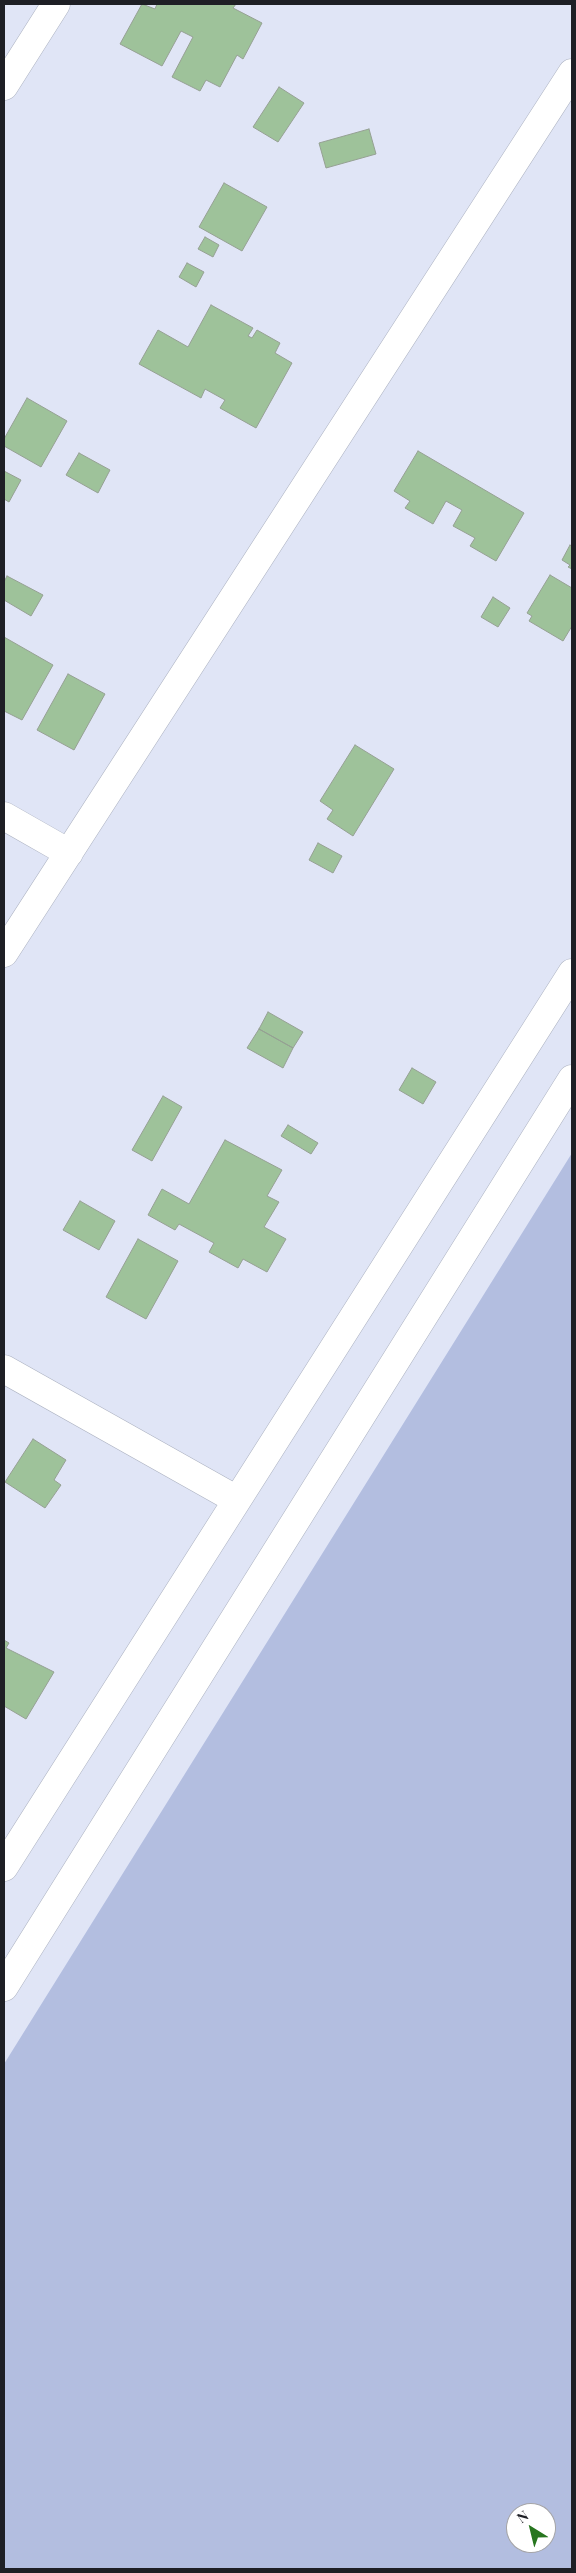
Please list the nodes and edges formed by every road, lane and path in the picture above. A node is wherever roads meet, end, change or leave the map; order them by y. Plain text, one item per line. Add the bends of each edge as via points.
1 (56, 4) edge
2 (572, 73) edge
3 (4, 86) edge
4 (4, 816) edge
5 (69, 853) junction
6 (4, 954) edge
7 (572, 973) edge
8 (572, 1079) edge
9 (4, 1369) edge
10 (237, 1500) junction
11 (4, 1867) edge
12 (4, 1987) edge

1 - 3 street
2 - 5 street
4 - 5 street
5 - 6 street
7 - 10 street
8 - 12 street
9 - 10 street
10 - 11 street

